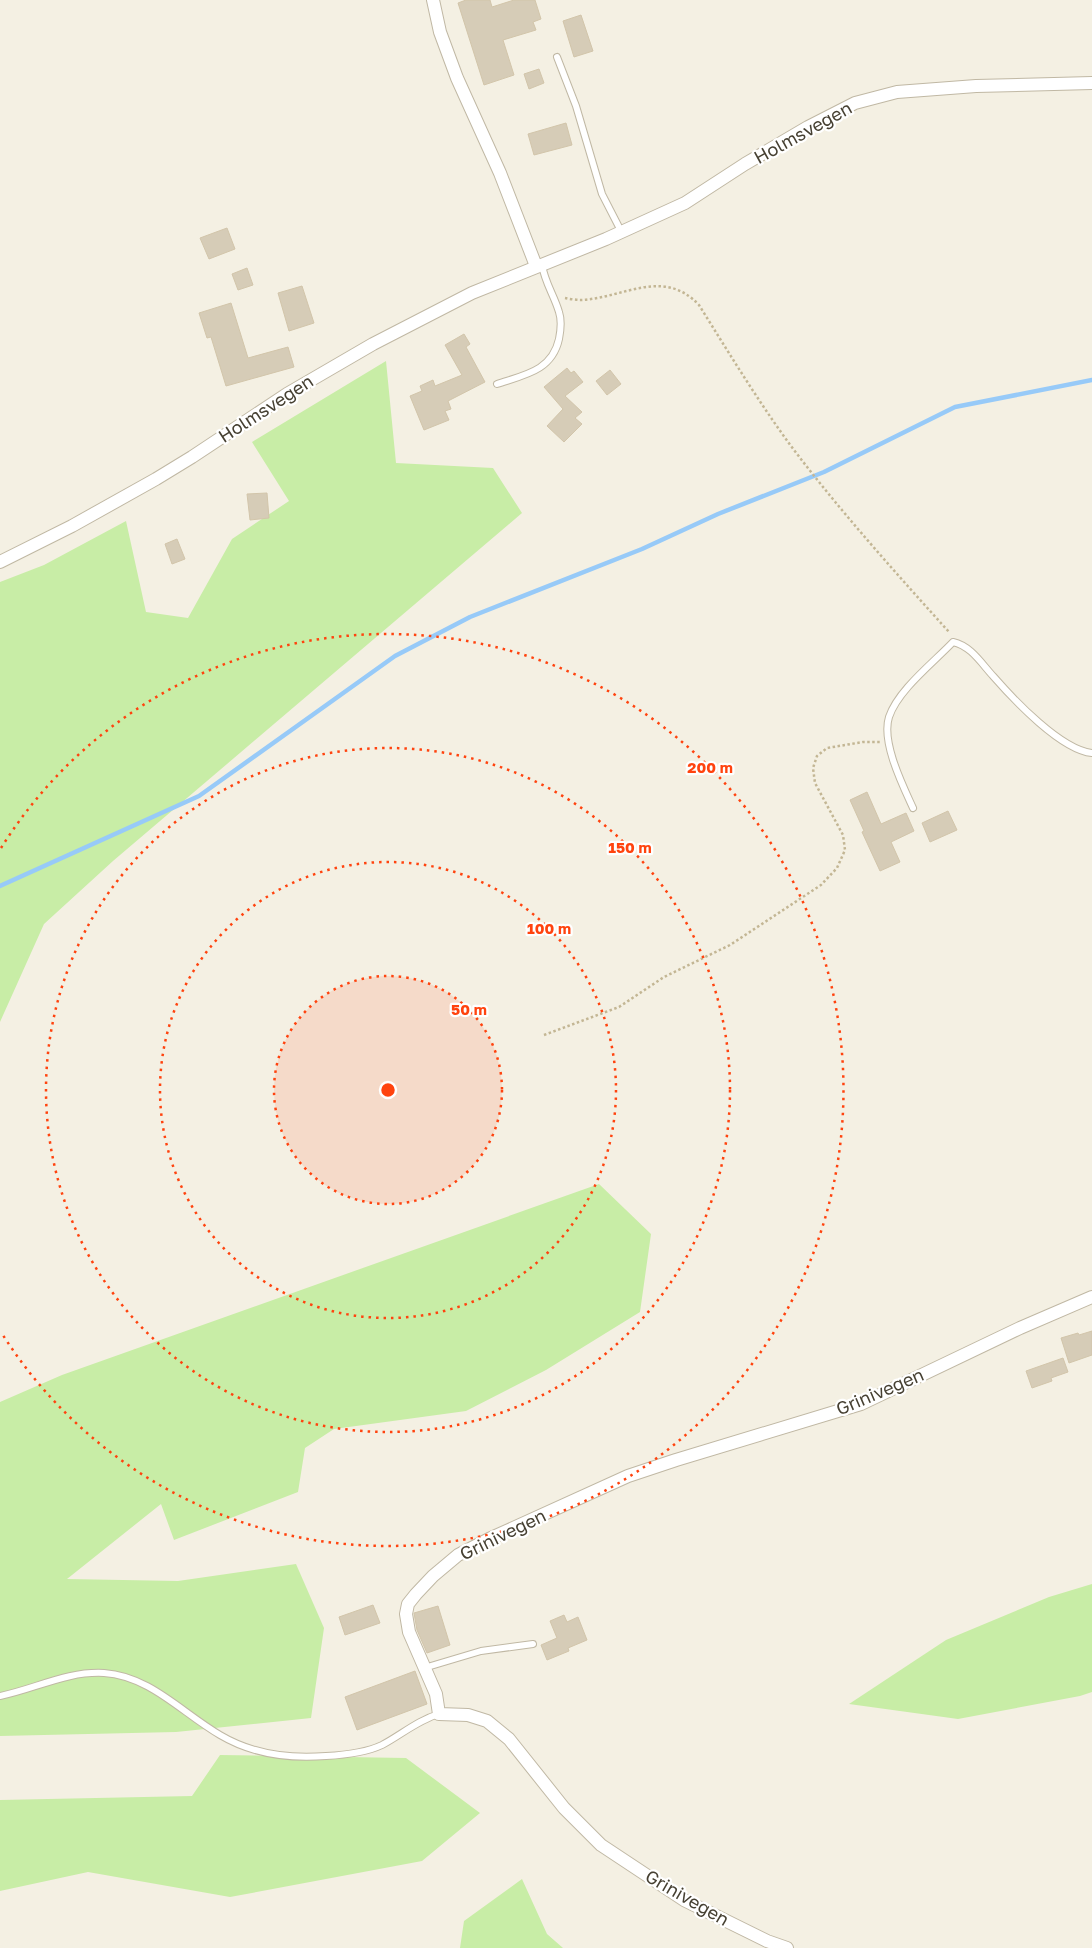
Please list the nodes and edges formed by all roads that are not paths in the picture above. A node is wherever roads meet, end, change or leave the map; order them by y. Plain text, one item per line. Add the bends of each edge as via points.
1 (433, 0) edge
2 (557, 57) dead end
3 (1092, 83) edge
4 (621, 231) junction
5 (539, 265) junction
6 (497, 384) dead end
7 (0, 562) edge
8 (1092, 753) edge
9 (913, 808) dead end
10 (1092, 1297) edge
11 (534, 1644) dead end
12 (424, 1668) junction
13 (0, 1696) edge
14 (439, 1714) junction
15 (788, 1948) edge

1 - 5 street via 451,63
2 - 4 lane via 576,106 602,194
3 - 4 street, Holmsvegen via 976,86 907,92 855,103 808,126 685,203
4 - 5 street, Holmsvegen
5 - 6 lane via 561,320 557,349 535,371
5 - 7 street, Holmsvegen via 472,293 373,344 287,394 156,479
8 - 9 lane via 1069,746 1002,686 966,646 953,642 903,693 888,719 889,743
10 - 12 street, Grinivegen via 861,1404 628,1476 458,1555 408,1604 409,1632
11 - 12 lane via 481,1651
12 - 14 street, Grinivegen via 436,1694
13 - 14 lane via 82,1674 113,1674 144,1684 238,1744 263,1753 295,1756 326,1756 373,1749
14 - 15 street, Grinivegen via 487,1721 509,1739 564,1808 601,1845 684,1900

